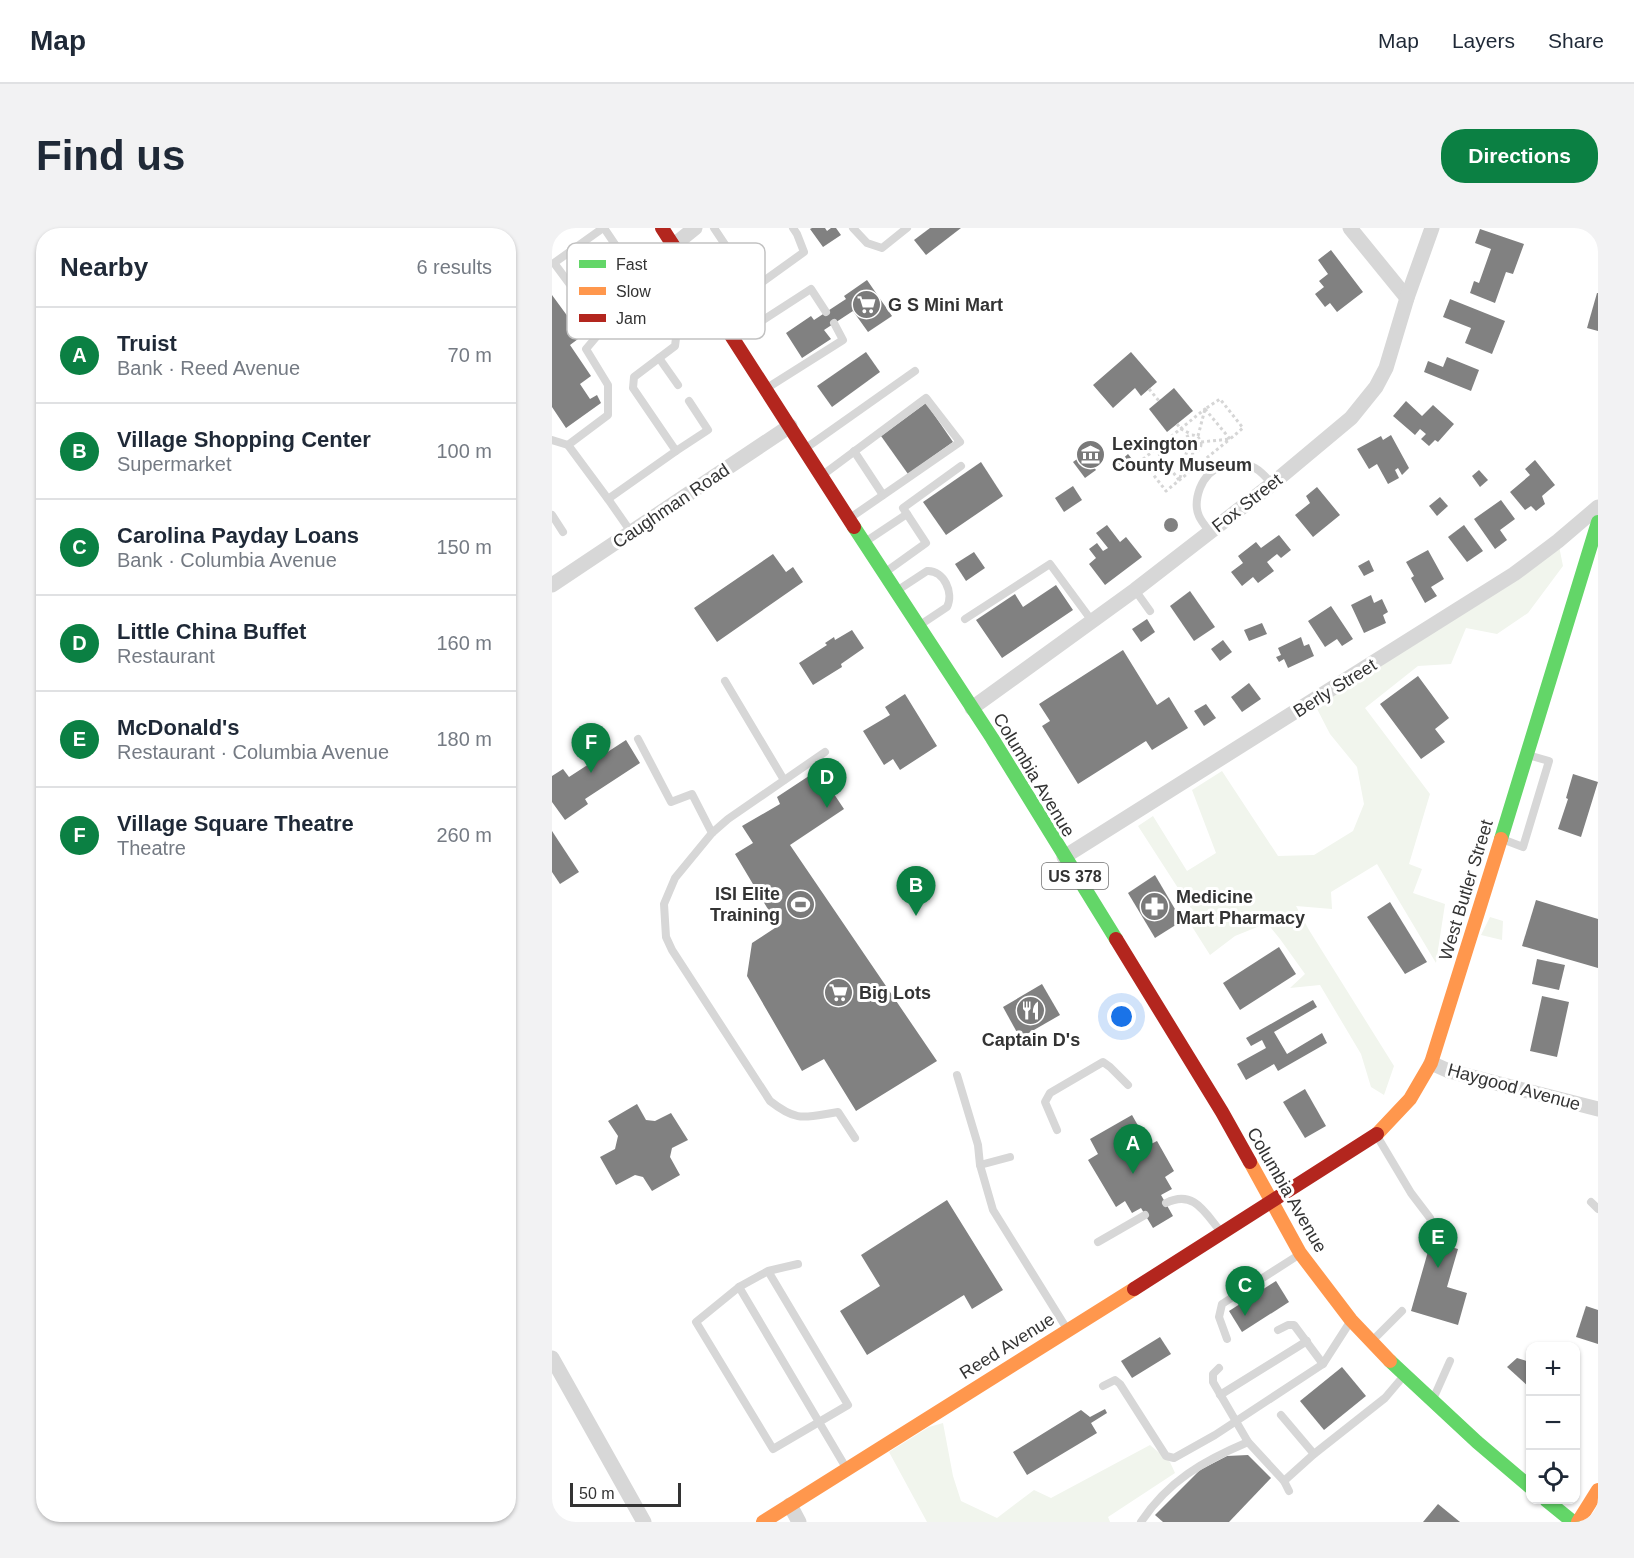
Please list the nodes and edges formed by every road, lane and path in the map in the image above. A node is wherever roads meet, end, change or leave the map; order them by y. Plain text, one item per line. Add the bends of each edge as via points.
1 (603, 228) edge
2 (662, 228) edge
3 (695, 228) edge
4 (714, 228) edge
5 (793, 228) edge
6 (853, 228) edge
7 (907, 228) edge
8 (1350, 228) edge
9 (1432, 228) edge
10 (582, 243) edge
11 (613, 243) edge
12 (673, 243) edge
13 (676, 243) edge
14 (724, 243) edge
15 (567, 254) edge
16 (553, 264) edge
17 (765, 280) edge
18 (567, 282) edge
19 (1407, 298) junction
20 (826, 312) dead end
21 (765, 319) edge
22 (834, 323) dead end
23 (594, 339) edge
24 (676, 339) edge
25 (734, 339) edge
26 (659, 358) junction
27 (915, 371) dead end
28 (678, 385) dead end
29 (766, 389) junction
30 (1149, 389) dead end
31 (688, 401) dead end
32 (1159, 401) dead end
33 (1205, 409) junction
34 (1177, 424) dead end
35 (790, 426) junction
36 (1180, 429) junction
37 (1191, 434) junction
38 (1198, 436) junction
39 (1230, 439) junction
40 (552, 440) edge
41 (1184, 440) junction
42 (1202, 442) junction
43 (568, 445) junction
44 (805, 449) junction
45 (1155, 449) junction
46 (1186, 450) junction
47 (676, 451) junction
48 (854, 452) junction
49 (1204, 460) junction
50 (961, 466) dead end
51 (1212, 470) junction
52 (822, 476) junction
53 (1179, 480) junction
54 (1272, 484) junction
55 (883, 495) junction
56 (608, 499) junction
57 (1598, 507) edge
58 (907, 514) junction
59 (552, 515) edge
60 (849, 519) junction
61 (1598, 522) edge
62 (564, 532) dead end
63 (631, 532) junction
64 (1210, 532) junction
65 (864, 543) junction
66 (884, 574) junction
67 (552, 585) edge
68 (1135, 590) junction
69 (896, 592) junction
70 (1150, 611) dead end
71 (965, 619) dead end
72 (1092, 621) junction
73 (918, 626) junction
74 (725, 681) dead end
75 (972, 708) junction
76 (638, 739) dead end
77 (825, 752) dead end
78 (1527, 755) junction
79 (784, 780) junction
80 (712, 833) junction
81 (1500, 839) junction
82 (1064, 857) junction
83 (1431, 1063) junction
84 (957, 1075) dead end
85 (1128, 1085) dead end
86 (1598, 1109) edge
87 (1057, 1130) dead end
88 (1376, 1135) junction
89 (855, 1138) dead end
90 (1010, 1157) dead end
91 (980, 1165) junction
92 (1271, 1202) junction
93 (1591, 1202) dead end
94 (1166, 1203) dead end
95 (1598, 1209) edge
96 (1145, 1215) dead end
97 (1430, 1218) dead end
98 (1221, 1233) junction
99 (1098, 1242) dead end
100 (1300, 1253) junction
101 (798, 1264) dead end
102 (768, 1271) junction
103 (739, 1287) junction
104 (1402, 1311) dead end
105 (1351, 1320) junction
106 (1067, 1330) junction
107 (1278, 1330) dead end
108 (1227, 1339) dead end
109 (1307, 1341) junction
110 (1371, 1342) junction
111 (552, 1358) edge
112 (1450, 1361) dead end
113 (1323, 1364) junction
114 (1219, 1368) dead end
115 (1404, 1374) junction
116 (1103, 1386) dead end
117 (1220, 1395) junction
118 (1433, 1401) junction
119 (1281, 1415) dead end
120 (1235, 1422) junction
121 (818, 1423) junction
122 (1248, 1442) junction
123 (1314, 1454) junction
124 (847, 1469) junction
125 (1284, 1481) junction
126 (1526, 1484) edge
127 (1598, 1490) edge
128 (1289, 1491) dead end
129 (1551, 1504) edge
130 (790, 1505) junction
131 (1598, 1514) edge
132 (644, 1522) edge
133 (763, 1522) edge
134 (799, 1522) edge
135 (1141, 1522) edge
136 (1573, 1522) edge
137 (1579, 1522) edge

1 - 10 lane
1 - 11 lane
2 - 12 main road, Columbia Avenue / US 378
3 - 13 street
4 - 14 lane
5 - 17 lane via 804,252
6 - 7 lane via 867,243 882,248
8 - 19 street
9 - 19 street, Fox Street
15 - 16 lane
16 - 18 lane
19 - 54 street, Fox Street via 1392,351 1376,387 1351,418
20 - 21 lane via 810,289
22 - 29 lane via 843,340
23 - 43 lane via 586,349 608,385 608,415
24 - 26 lane via 675,346
25 - 29 main road, Columbia Avenue / US 378
26 - 28 lane
26 - 47 lane via 634,377 633,388
27 - 44 lane
29 - 35 main road, Columbia Avenue / US 378
30 - 32 path
31 - 47 lane via 708,430
33 - 36 path
33 - 38 path
33 - 39 path
33 - 39 path via 1220,399 1243,428
34 - 36 path
35 - 44 main road, Columbia Avenue / US 378
35 - 63 street, Caughman Road
36 - 37 path
36 - 45 path
37 - 38 path
37 - 41 path
38 - 42 path
39 - 42 path
39 - 49 path
40 - 43 lane
41 - 45 path
41 - 46 path
42 - 46 path via 1197,452
43 - 56 lane
44 - 52 main road, Columbia Avenue / US 378
45 - 53 path
45 - 53 path via 1142,460 1166,491
46 - 53 path
47 - 56 lane
48 - 52 lane
48 - 55 lane
48 - 55 lane via 926,398 960,442
49 - 51 path
49 - 53 path
50 - 58 lane via 903,508
51 - 54 lane via 1224,464 1252,466
51 - 64 lane via 1201,488 1197,506
52 - 60 main road, Columbia Avenue / US 378
54 - 64 street, Fox Street
55 - 60 lane
56 - 63 lane
57 - 82 street, Berly Street via 1514,574
58 - 65 lane
58 - 66 lane via 926,543
59 - 62 lane
60 - 65 main road, Columbia Avenue / US 378
61 - 78 main road, West Butler Street
63 - 67 street, Caughman Road
64 - 68 street, Fox Street
65 - 66 main road, Columbia Avenue / US 378
66 - 69 main road, Columbia Avenue / US 378
68 - 70 lane
68 - 72 street, Fox Street
69 - 73 main road, Columbia Avenue / US 378
69 - 73 lane via 927,571 937,574 947,585 947,608
71 - 72 lane via 1050,564
72 - 75 street, Fox Street
73 - 75 main road, Columbia Avenue / US 378
74 - 79 lane
75 - 82 main road, Columbia Avenue / US 378
76 - 80 lane via 671,802 692,794
77 - 79 lane
78 - 81 main road, West Butler Street
78 - 81 lane via 1549,761 1523,847
79 - 80 lane
80 - 89 lane via 668,891 664,921 672,950 770,1101 796,1118 838,1112
81 - 83 main road, West Butler Street
82 - 92 main road, Columbia Avenue / US 378 via 1222,1112
83 - 86 street, Haygood Avenue
83 - 88 main road, West Butler Street via 1401,1112
84 - 91 lane via 978,1145
85 - 87 lane via 1103,1062 1050,1093 1045,1102
88 - 92 main road, West Butler Street
88 - 97 lane
90 - 91 lane
91 - 106 lane via 993,1210
92 - 98 main road, Reed Avenue
92 - 100 main road, Columbia Avenue / US 378
93 - 95 lane
94 - 98 lane via 1176,1198 1192,1200
96 - 99 lane
98 - 106 main road, Reed Avenue
100 - 105 main road, Columbia Avenue / US 378
100 - 108 lane via 1222,1304 1219,1317
101 - 102 lane
102 - 103 lane
102 - 121 lane via 848,1405
103 - 121 lane
103 - 121 lane via 696,1322 773,1449
104 - 110 lane
105 - 110 main road, Columbia Avenue / US 378
105 - 113 lane
106 - 124 main road, Reed Avenue
107 - 109 lane via 1294,1325
109 - 113 lane
109 - 117 lane
110 - 115 main road, Columbia Avenue / US 378
111 - 132 street
112 - 118 lane
113 - 120 lane
114 - 117 lane via 1213,1374 1213,1382
115 - 118 main road, Columbia Avenue / US 378
115 - 123 lane via 1385,1398
116 - 120 lane via 1115,1380 1120,1384 1166,1456 1181,1455
117 - 120 lane
118 - 126 main road, Columbia Avenue / US 378
119 - 123 lane
120 - 122 lane
121 - 124 lane
122 - 125 lane
122 - 135 lane via 1182,1476 1151,1506
123 - 125 lane
124 - 130 main road, Reed Avenue
125 - 128 lane
127 - 137 main road
129 - 136 main road
130 - 133 main road, Reed Avenue
130 - 134 street
131 - 137 main road

